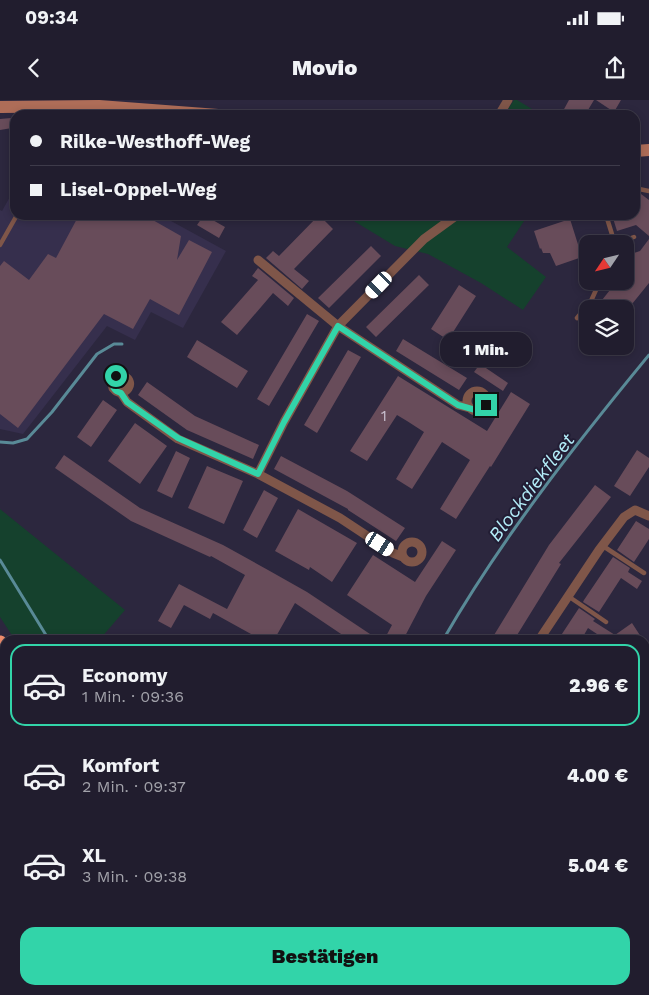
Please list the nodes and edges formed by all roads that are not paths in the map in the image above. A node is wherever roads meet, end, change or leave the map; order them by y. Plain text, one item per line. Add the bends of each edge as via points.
1 (35, 103) edge
2 (0, 107) edge
3 (61, 110) edge
4 (154, 110) edge
5 (14, 220) edge
6 (450, 220) edge
7 (608, 220) edge
8 (612, 235) edge
9 (0, 245) edge
10 (258, 260) dead end
11 (596, 290) edge
12 (577, 318) dead end
13 (338, 326) junction
14 (121, 393) dead end
15 (470, 408) dead end
16 (258, 474) junction
17 (649, 516) edge
18 (602, 546) junction
19 (403, 557) dead end
20 (644, 573) dead end
21 (568, 596) junction
22 (606, 622) dead end
23 (542, 635) edge

1 - 2 main road
1 - 3 main road
3 - 4 main road
5 - 9 lane
6 - 13 street via 424,239
7 - 8 lane
10 - 13 street
11 - 12 lane
13 - 15 street via 458,405
13 - 16 street
14 - 16 street via 127,402 178,438
16 - 19 street via 340,518
17 - 18 street via 635,510 624,517
18 - 20 lane
18 - 21 street
21 - 22 lane
21 - 23 street

